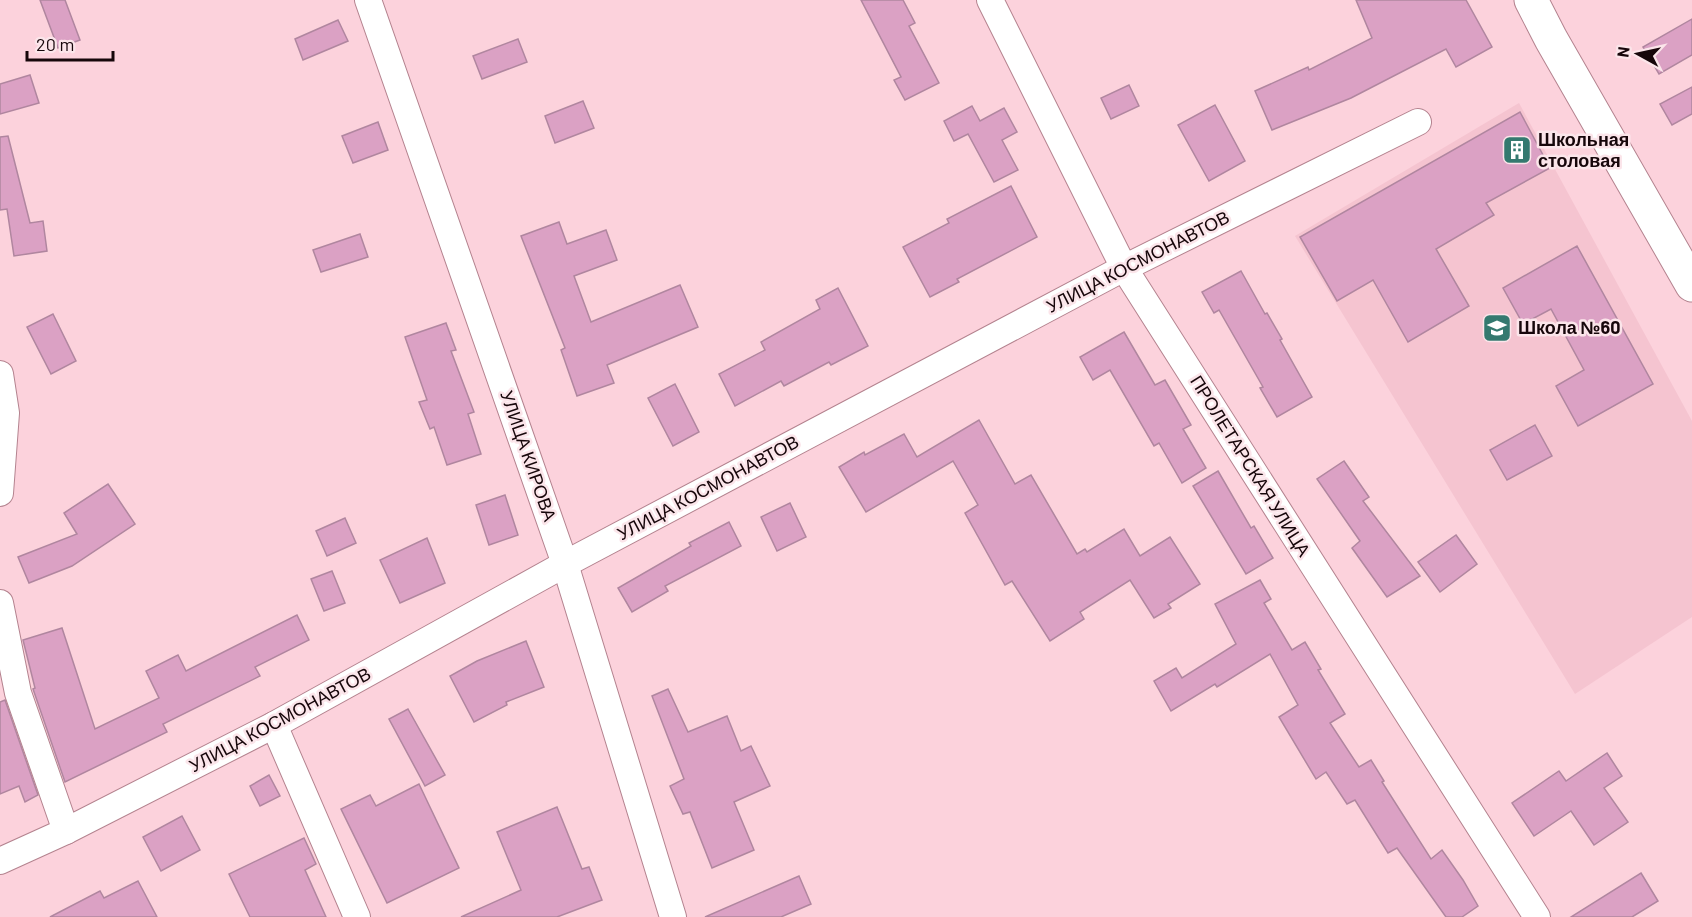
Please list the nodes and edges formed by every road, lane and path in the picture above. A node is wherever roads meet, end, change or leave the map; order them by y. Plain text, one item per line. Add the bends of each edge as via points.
1 (368, 0) edge
2 (990, 0) edge
3 (1531, 0) edge
4 (1418, 122) dead end
5 (1124, 268) junction
6 (1692, 285) edge
7 (0, 374) edge
8 (0, 494) edge
9 (565, 564) junction
10 (0, 603) edge
11 (274, 725) junction
12 (66, 831) junction
13 (0, 861) edge
14 (357, 917) edge
15 (673, 917) edge
16 (1537, 917) edge

1 - 9 street, УЛИЦА КИРОВА
2 - 5 street, ПРОЛЕТАРСКАЯ УЛИЦА
3 - 6 main road
4 - 5 street, УЛИЦА КОСМОНАВТОВ
5 - 9 street, УЛИЦА КОСМОНАВТОВ
5 - 16 street, ПРОЛЕТАРСКАЯ УЛИЦА
7 - 8 street via 6,412
9 - 11 street, УЛИЦА КОСМОНАВТОВ
9 - 15 street, УЛИЦА КИРОВА
10 - 12 street via 18,693
11 - 12 street, УЛИЦА КОСМОНАВТОВ
11 - 14 street
12 - 13 street, УЛИЦА КОСМОНАВТОВ

